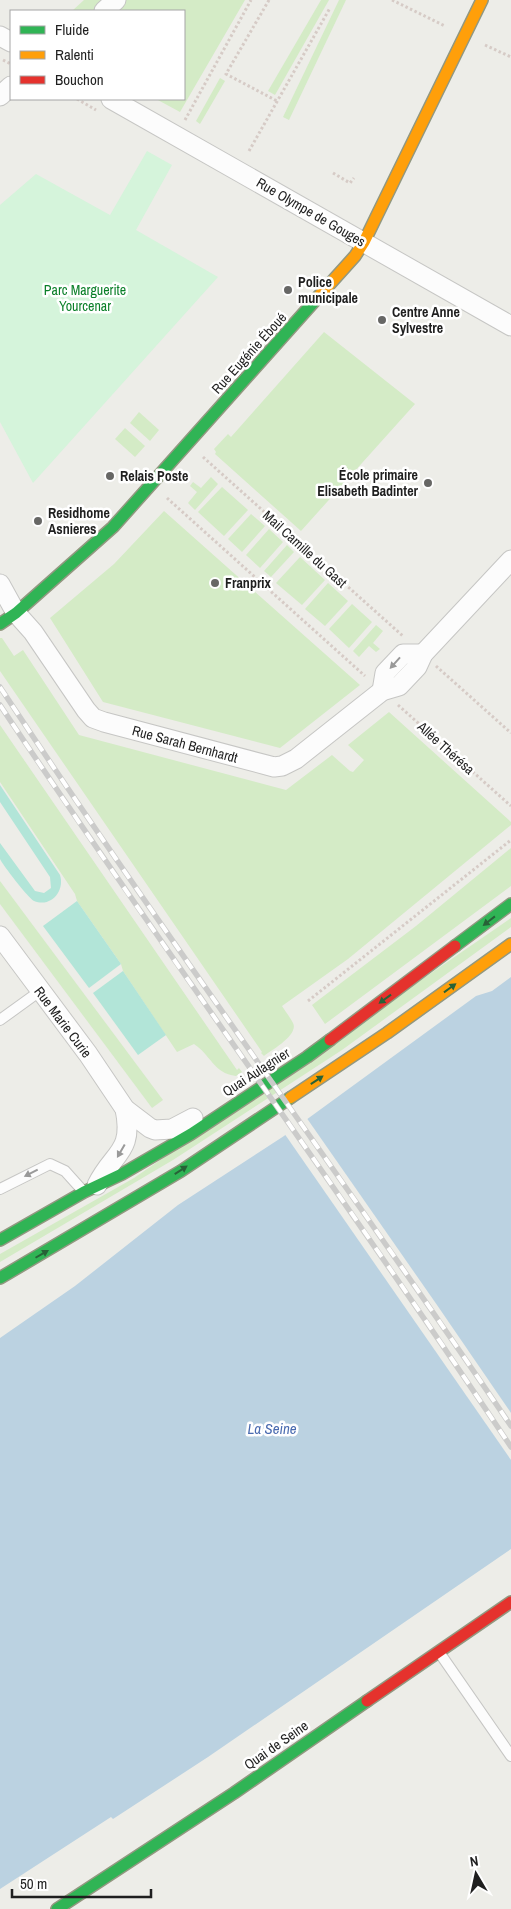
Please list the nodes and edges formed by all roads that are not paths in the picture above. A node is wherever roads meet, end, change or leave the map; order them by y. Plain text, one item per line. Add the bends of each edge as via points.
1 (116, 0) edge
2 (482, 0) edge
3 (105, 10) edge
4 (10, 87) edge
5 (0, 96) edge
6 (113, 100) edge
7 (364, 242) junction
8 (511, 326) edge
9 (511, 560) edge
10 (0, 584) edge
11 (16, 613) junction
12 (0, 624) edge
13 (511, 904) edge
14 (0, 936) edge
15 (511, 944) edge
16 (40, 991) junction
17 (0, 1020) edge
18 (261, 1086) junction
19 (125, 1109) junction
20 (0, 1189) edge
21 (90, 1190) junction
22 (0, 1240) edge
23 (0, 1278) edge
24 (511, 1602) edge
25 (438, 1652) junction
26 (511, 1756) edge
27 (56, 1909) edge

1 - 3 street
2 - 7 main road, Rue Eugénie Éboué
4 - 5 street
6 - 7 street, Rue Olympe de Gouges
7 - 8 street, Rue Olympe de Gouges
7 - 11 main road, Rue Eugénie Éboué via 346,268 113,527
9 - 11 street, Rue Sarah Bernhardt via 423,654 417,667 399,686 382,691 296,760 282,766 267,766 93,718
10 - 11 street, Rue Sarah Bernhardt
11 - 12 main road, Rue Eugénie Éboué
13 -> 18 main road, Quai Aulagnier via 306,1057
14 - 16 street, Rue Marie Curie
23 -> 15 main road via 181,1170 387,1033
16 - 17 lane
16 - 19 street, Rue Marie Curie
18 - 19 street, Rue Marie Curie via 164,1130 150,1128
18 - 21 main road, Quai Aulagnier via 191,1134
19 -> 21 street via 128,1122 124,1147
21 -> 20 lane via 65,1170 50,1164
21 - 22 main road, Quai Aulagnier
24 - 25 main road, Quai de Seine
25 - 26 lane
25 - 27 main road, Quai de Seine via 234,1793

